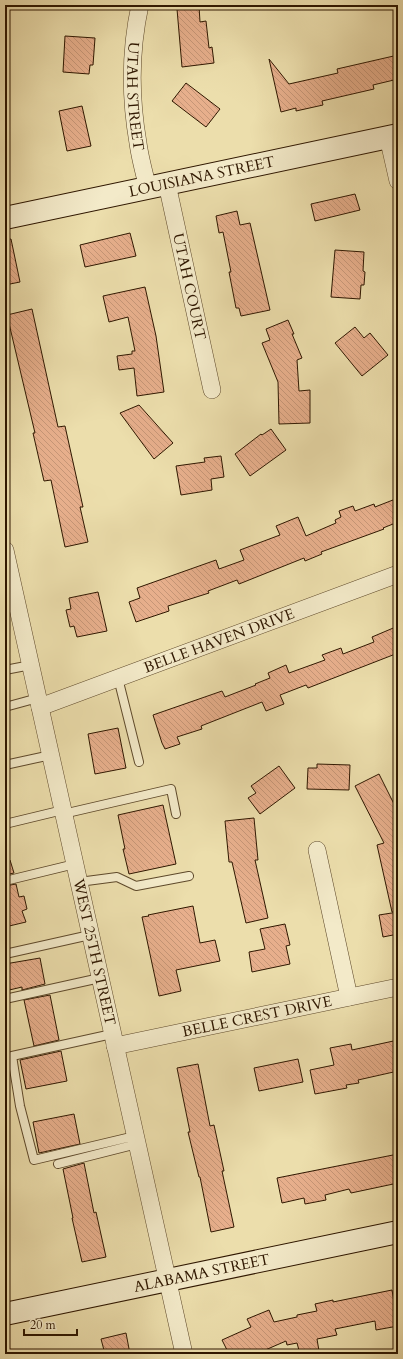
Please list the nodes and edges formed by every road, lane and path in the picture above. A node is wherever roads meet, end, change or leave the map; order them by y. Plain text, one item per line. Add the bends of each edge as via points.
1 (140, 5) edge
2 (393, 136) edge
3 (398, 181) edge
4 (157, 186) junction
5 (5, 218) edge
6 (212, 390) dead end
7 (5, 550) edge
8 (398, 574) edge
9 (30, 665) junction
10 (5, 670) edge
11 (118, 678) junction
12 (39, 703) junction
13 (5, 707) edge
14 (51, 755) junction
15 (139, 762) dead end
16 (5, 765) edge
17 (63, 812) junction
18 (176, 814) dead end
19 (5, 824) edge
20 (317, 850) dead end
21 (75, 864) junction
22 (189, 876) dead end
23 (5, 881) edge
24 (79, 882) junction
25 (90, 935) junction
26 (5, 954) edge
27 (100, 978) junction
28 (398, 986) edge
29 (349, 997) junction
30 (5, 999) edge
31 (114, 1040) junction
32 (136, 1140) junction
33 (58, 1164) dead end
34 (398, 1232) edge
35 (167, 1280) junction
36 (5, 1314) edge
37 (184, 1354) edge

1 - 4 street, UTAH STREET via 132,54 132,88 138,143
2 - 3 street
2 - 4 street, LOUISIANA STREET
4 - 5 street, LOUISIANA STREET
4 - 6 street, UTAH COURT
7 - 9 street, WEST 25TH STREET
8 - 11 street, BELLE HAVEN DRIVE
9 - 10 lane
9 - 12 street, WEST 25TH STREET
11 - 12 street, BELLE HAVEN DRIVE
11 - 15 lane
12 - 13 lane
12 - 14 street, WEST 25TH STREET
14 - 16 lane
14 - 17 street, WEST 25TH STREET
17 - 18 lane via 171,789
17 - 19 lane
17 - 21 street, WEST 25TH STREET
20 - 29 street
21 - 23 lane
21 - 24 street, WEST 25TH STREET
22 - 24 lane via 136,886 117,877
24 - 25 street, WEST 25TH STREET
25 - 26 lane
25 - 27 street, WEST 25TH STREET
27 - 30 lane
27 - 31 street, WEST 25TH STREET
28 - 29 street, BELLE CREST DRIVE
29 - 31 street, BELLE CREST DRIVE
31 - 32 street, WEST 25TH STREET
31 - 32 lane via 12,1056 20,1106 34,1160
32 - 33 lane
32 - 35 street, WEST 25TH STREET
34 - 35 street, ALABAMA STREET
35 - 36 street, ALABAMA STREET
35 - 37 street, WEST 25TH STREET

